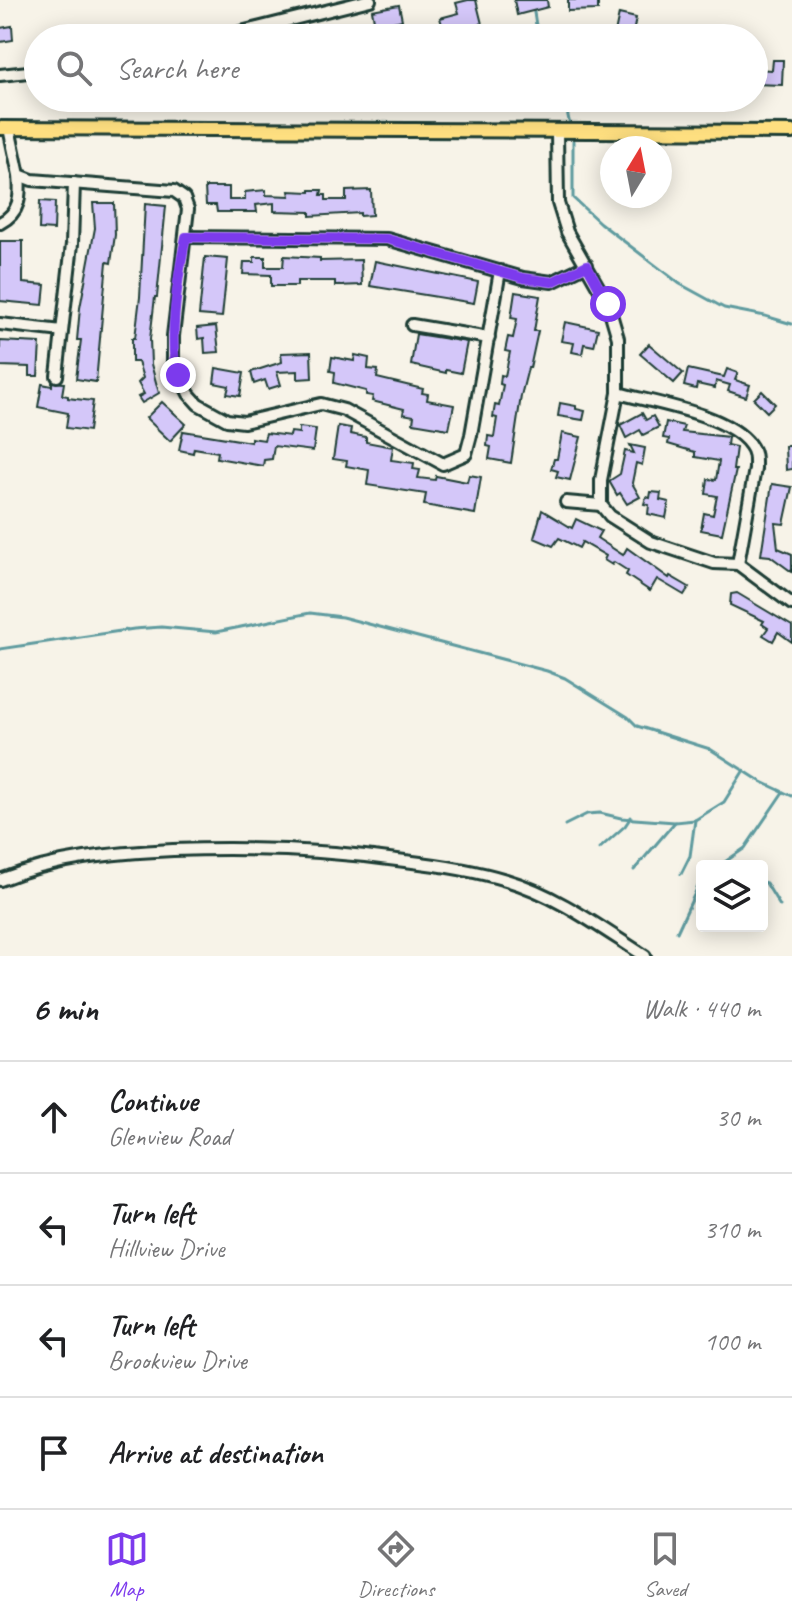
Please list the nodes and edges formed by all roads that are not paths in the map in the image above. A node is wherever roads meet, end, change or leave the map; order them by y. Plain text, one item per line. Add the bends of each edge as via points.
1 (369, 0) edge
2 (273, 24) edge
3 (24, 72) edge
4 (0, 75) edge
5 (4, 128) edge
6 (557, 132) junction
7 (792, 132) edge
8 (19, 175) junction
9 (74, 183) junction
10 (0, 223) edge
11 (186, 237) junction
12 (587, 265) junction
13 (500, 271) junction
14 (0, 324) edge
15 (412, 325) dead end
16 (62, 331) junction
17 (489, 338) junction
18 (57, 376) dead end
19 (618, 393) junction
20 (566, 502) dead end
21 (601, 505) junction
22 (738, 564) junction
23 (792, 604) edge
24 (0, 880) edge
25 (645, 956) edge

1 - 2 street
3 - 4 street
5 - 6 main road
5 - 8 street
6 - 7 main road
6 - 12 street via 558,203 567,232
8 - 9 street
8 - 10 street via 17,209
9 - 11 street via 174,191 188,209
9 - 16 street
11 - 13 street via 387,239
11 - 17 street via 173,362 198,404 227,420 244,422 321,404 344,410 443,464 466,454
12 - 13 street via 552,282
12 - 19 street via 608,304 618,338
13 - 17 street
14 - 16 street
15 - 17 street
16 - 18 street
19 - 21 street
19 - 22 street via 728,427 751,446 755,469
20 - 21 street
21 - 22 street via 651,542 714,563
22 - 23 street
24 - 25 street via 106,854 221,848 362,854 508,880 554,899

